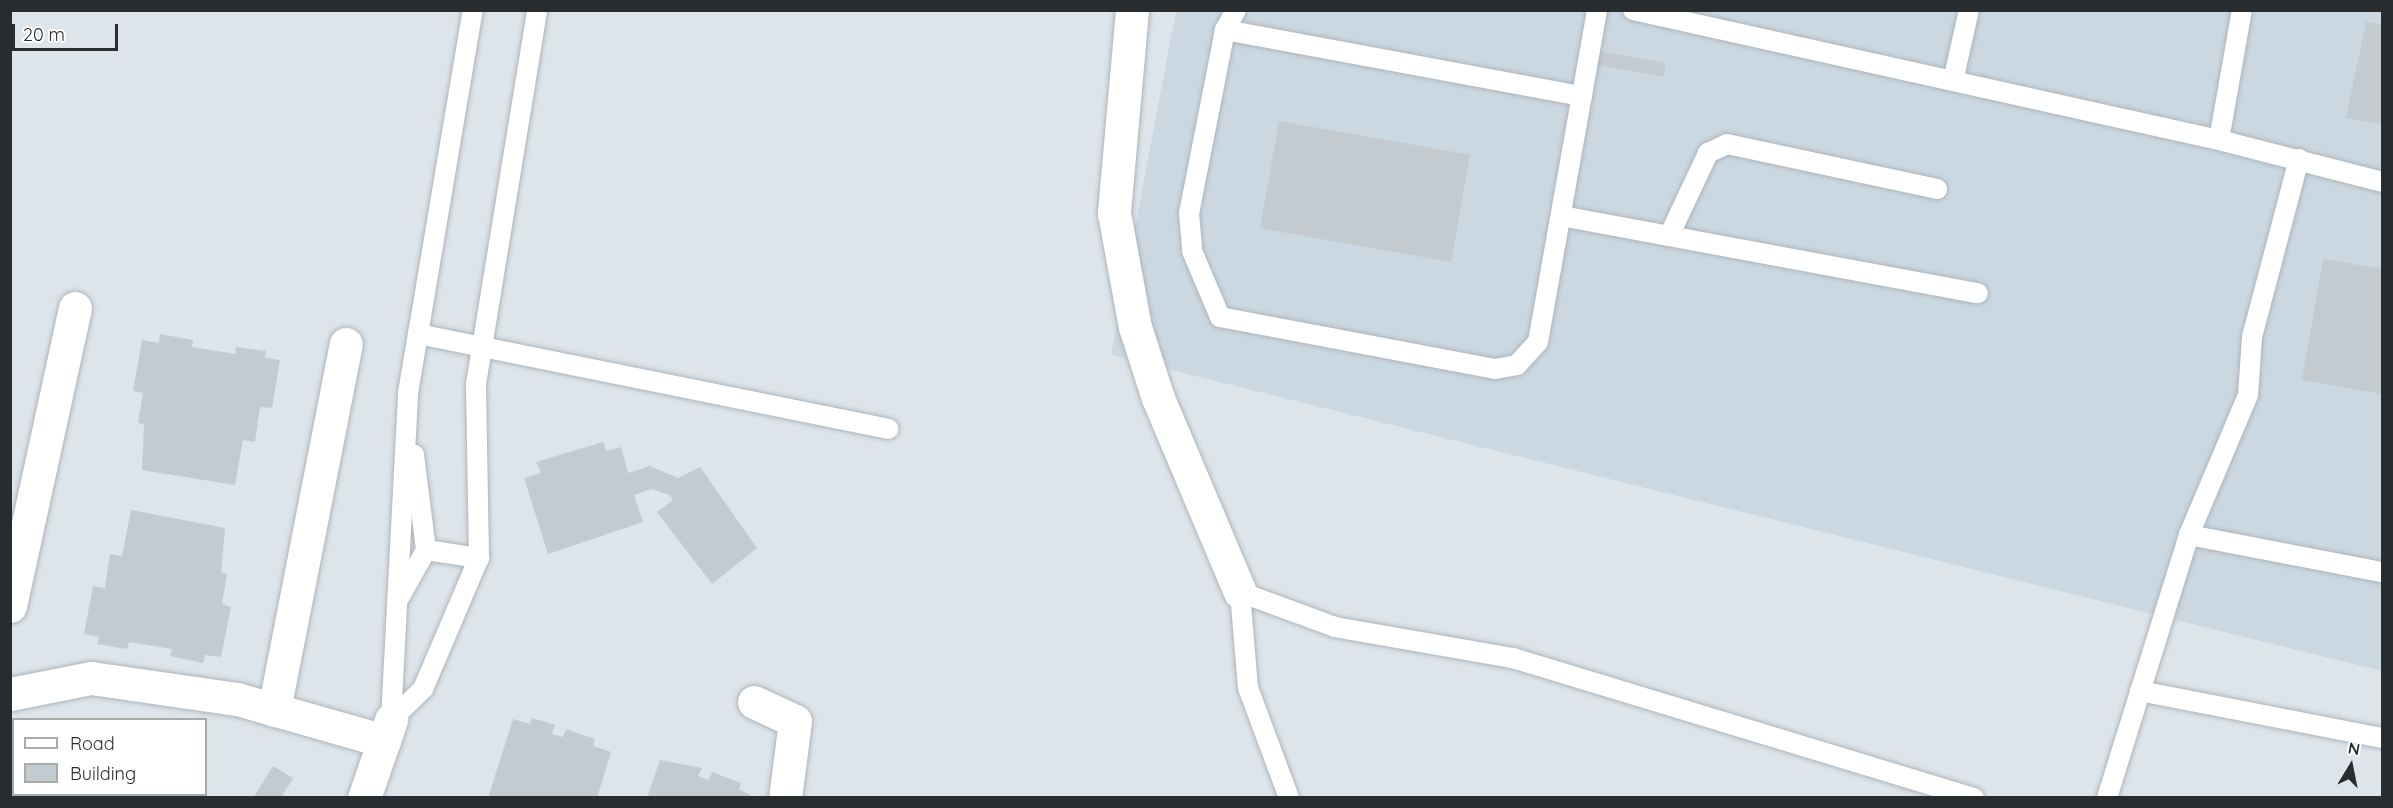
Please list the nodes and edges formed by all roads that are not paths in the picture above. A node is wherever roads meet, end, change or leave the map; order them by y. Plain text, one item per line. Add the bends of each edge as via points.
1 (473, 10) edge
2 (537, 10) edge
3 (1132, 10) edge
4 (1236, 10) edge
5 (1597, 10) edge
6 (1633, 10) edge
7 (1969, 10) edge
8 (2242, 10) edge
9 (1225, 30) junction
10 (1953, 81) junction
11 (1582, 96) junction
12 (2219, 140) junction
13 (2299, 159) junction
14 (2382, 182) edge
15 (1937, 189) dead end
16 (1561, 216) junction
17 (1669, 236) junction
18 (1978, 293) dead end
19 (75, 308) dead end
20 (418, 334) junction
21 (346, 344) dead end
22 (482, 349) junction
23 (407, 408) junction
24 (888, 429) dead end
25 (2189, 535) junction
26 (426, 550) junction
27 (479, 558) junction
28 (2382, 572) edge
29 (1240, 592) junction
30 (397, 602) junction
31 (10, 606) edge
32 (2140, 691) junction
33 (10, 694) edge
34 (754, 702) dead end
35 (274, 710) junction
36 (387, 730) junction
37 (2382, 738) edge
38 (367, 796) edge
39 (785, 798) edge
40 (1289, 798) edge
41 (1974, 798) edge
42 (2107, 798) edge

1 - 20 lane
2 - 22 lane
3 - 29 street via 1114,213 1135,327 1158,398
4 - 9 lane
5 - 11 lane
6 - 10 lane
7 - 10 lane
8 - 12 lane
9 - 11 lane
9 - 16 lane via 1189,213 1192,251 1220,317 1495,369 1517,365 1538,342
10 - 12 lane
11 - 16 lane
12 - 13 lane
13 - 14 lane
13 - 25 lane via 2252,337 2248,395
15 - 17 lane via 1727,144 1708,153
16 - 17 lane
17 - 18 lane
19 - 31 street
20 - 22 lane
20 - 23 lane
21 - 35 street
22 - 24 lane
22 - 27 lane via 476,384
23 - 26 lane
23 - 30 lane
25 - 28 lane
25 - 32 lane
26 - 27 lane
26 - 30 lane
27 - 36 lane via 423,690
29 - 40 lane via 1248,688
29 - 41 lane via 1335,627 1513,658
30 - 36 lane
32 - 37 lane
32 - 42 lane
33 - 35 street via 91,678
34 - 39 street via 795,721
35 - 36 street
36 - 38 street

